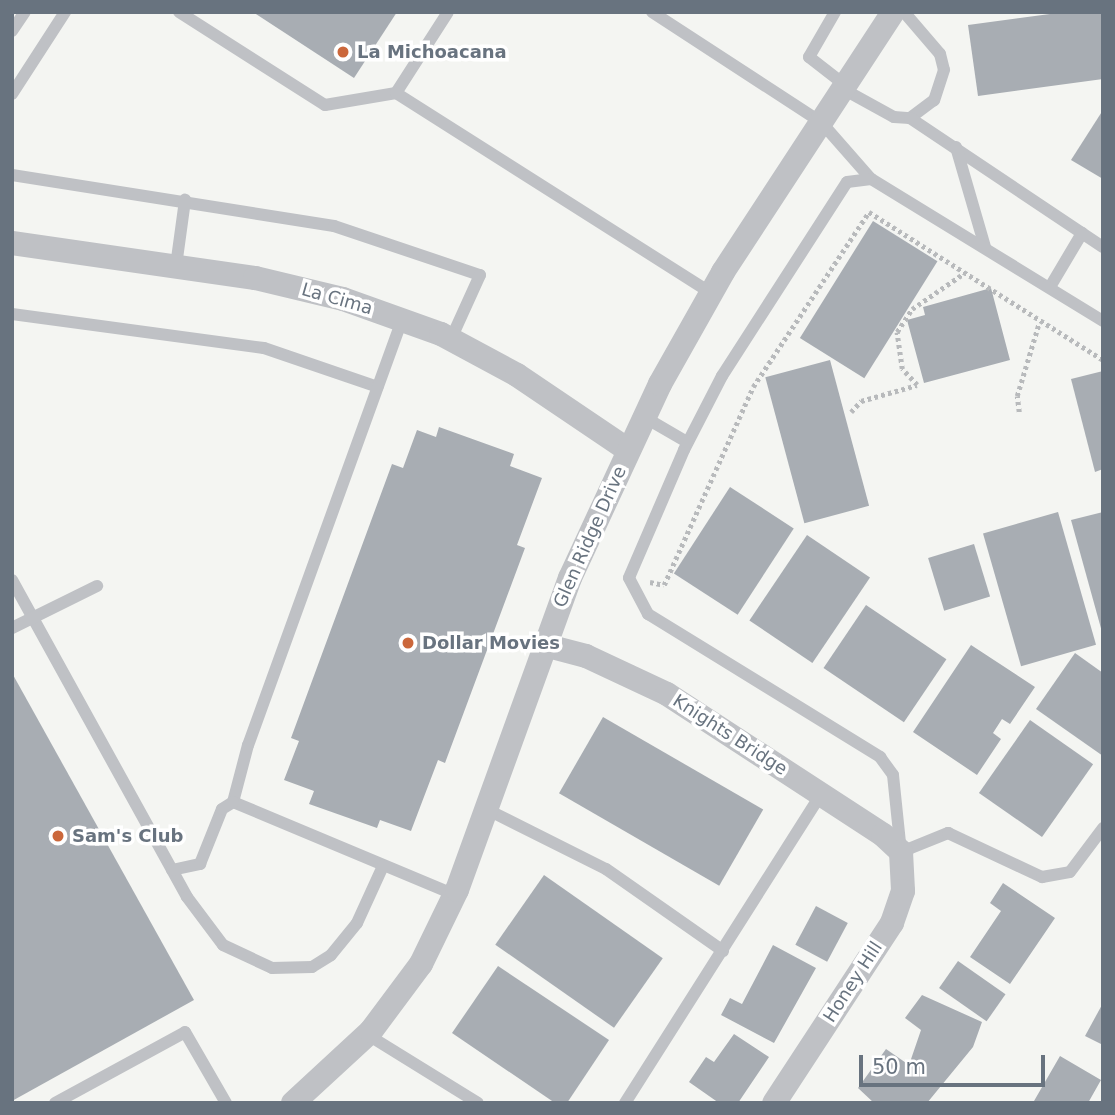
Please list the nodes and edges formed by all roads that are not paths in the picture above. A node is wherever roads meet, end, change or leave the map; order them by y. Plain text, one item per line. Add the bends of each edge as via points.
1 (24, 12) edge
2 (65, 12) edge
3 (179, 12) edge
4 (447, 12) edge
5 (652, 12) edge
6 (835, 12) edge
7 (893, 12) edge
8 (904, 12) edge
9 (12, 31) edge
10 (844, 87) junction
11 (396, 93) junction
12 (12, 94) edge
13 (910, 118) junction
14 (821, 122) junction
15 (956, 147) junction
16 (12, 175) edge
17 (871, 179) junction
18 (185, 200) junction
19 (1082, 233) junction
20 (12, 243) edge
21 (985, 247) junction
22 (1103, 247) edge
23 (176, 266) junction
24 (1050, 287) junction
25 (711, 293) junction
26 (12, 314) edge
27 (402, 320) junction
28 (1103, 321) edge
29 (451, 339) junction
30 (378, 387) junction
31 (644, 417) junction
32 (687, 442) junction
33 (628, 450) junction
34 (12, 580) edge
35 (97, 586) dead end
36 (34, 619) junction
37 (12, 628) edge
38 (544, 645) junction
39 (821, 794) junction
40 (233, 802) junction
41 (486, 809) junction
42 (1103, 828) edge
43 (901, 852) junction
44 (383, 866) junction
45 (172, 870) junction
46 (454, 895) junction
47 (723, 951) junction
48 (368, 1035) junction
49 (55, 1103) edge
50 (226, 1103) edge
51 (293, 1103) edge
52 (478, 1103) edge
53 (625, 1103) edge
54 (774, 1103) edge

1 - 9 lane
2 - 12 lane
3 - 11 lane via 325,105
4 - 11 lane
5 - 14 lane
6 - 10 lane via 809,57
7 - 10 street, Glen Ridge Drive
8 - 13 lane via 940,54 944,70 934,100
10 - 13 lane via 894,117
10 - 14 street, Glen Ridge Drive
11 - 25 lane
13 - 15 lane
14 - 17 lane
14 - 25 street, Glen Ridge Drive
15 - 19 lane
15 - 21 lane
16 - 18 lane
17 - 21 lane
17 - 32 lane via 847,182 722,376
18 - 23 lane
18 - 29 lane via 334,226 480,275
19 - 22 lane
19 - 24 lane
20 - 23 street, La Cima
21 - 24 lane
23 - 27 street, La Cima via 318,293
24 - 28 lane
25 - 31 street, Glen Ridge Drive
26 - 30 lane via 264,348
27 - 29 street, La Cima
27 - 30 lane
29 - 33 street, La Cima via 517,375
30 - 40 lane
31 - 32 lane
31 - 33 street, Glen Ridge Drive
32 - 43 lane via 629,578 648,614 880,757 893,775
33 - 38 street, Glen Ridge Drive
34 - 36 lane
35 - 36 lane
36 - 37 lane
36 - 45 lane
38 - 39 street, Knights Bridge via 596,661 667,694
38 - 41 street, Glen Ridge Drive
39 - 43 street, Knights Bridge
39 - 47 lane
40 - 44 lane
40 - 45 lane via 222,809 200,864
41 - 46 street, Glen Ridge Drive
41 - 47 lane via 606,869
42 - 43 lane via 1070,872 1042,877 948,833
43 - 54 street, Honey Hill via 903,891 892,923
44 - 45 lane via 357,923 331,955 312,967 272,968 223,946
44 - 46 lane
46 - 48 street, Glen Ridge Drive via 421,964
47 - 53 lane
48 - 51 street, Glen Ridge Drive
48 - 52 lane
49 - 50 lane via 185,1032

